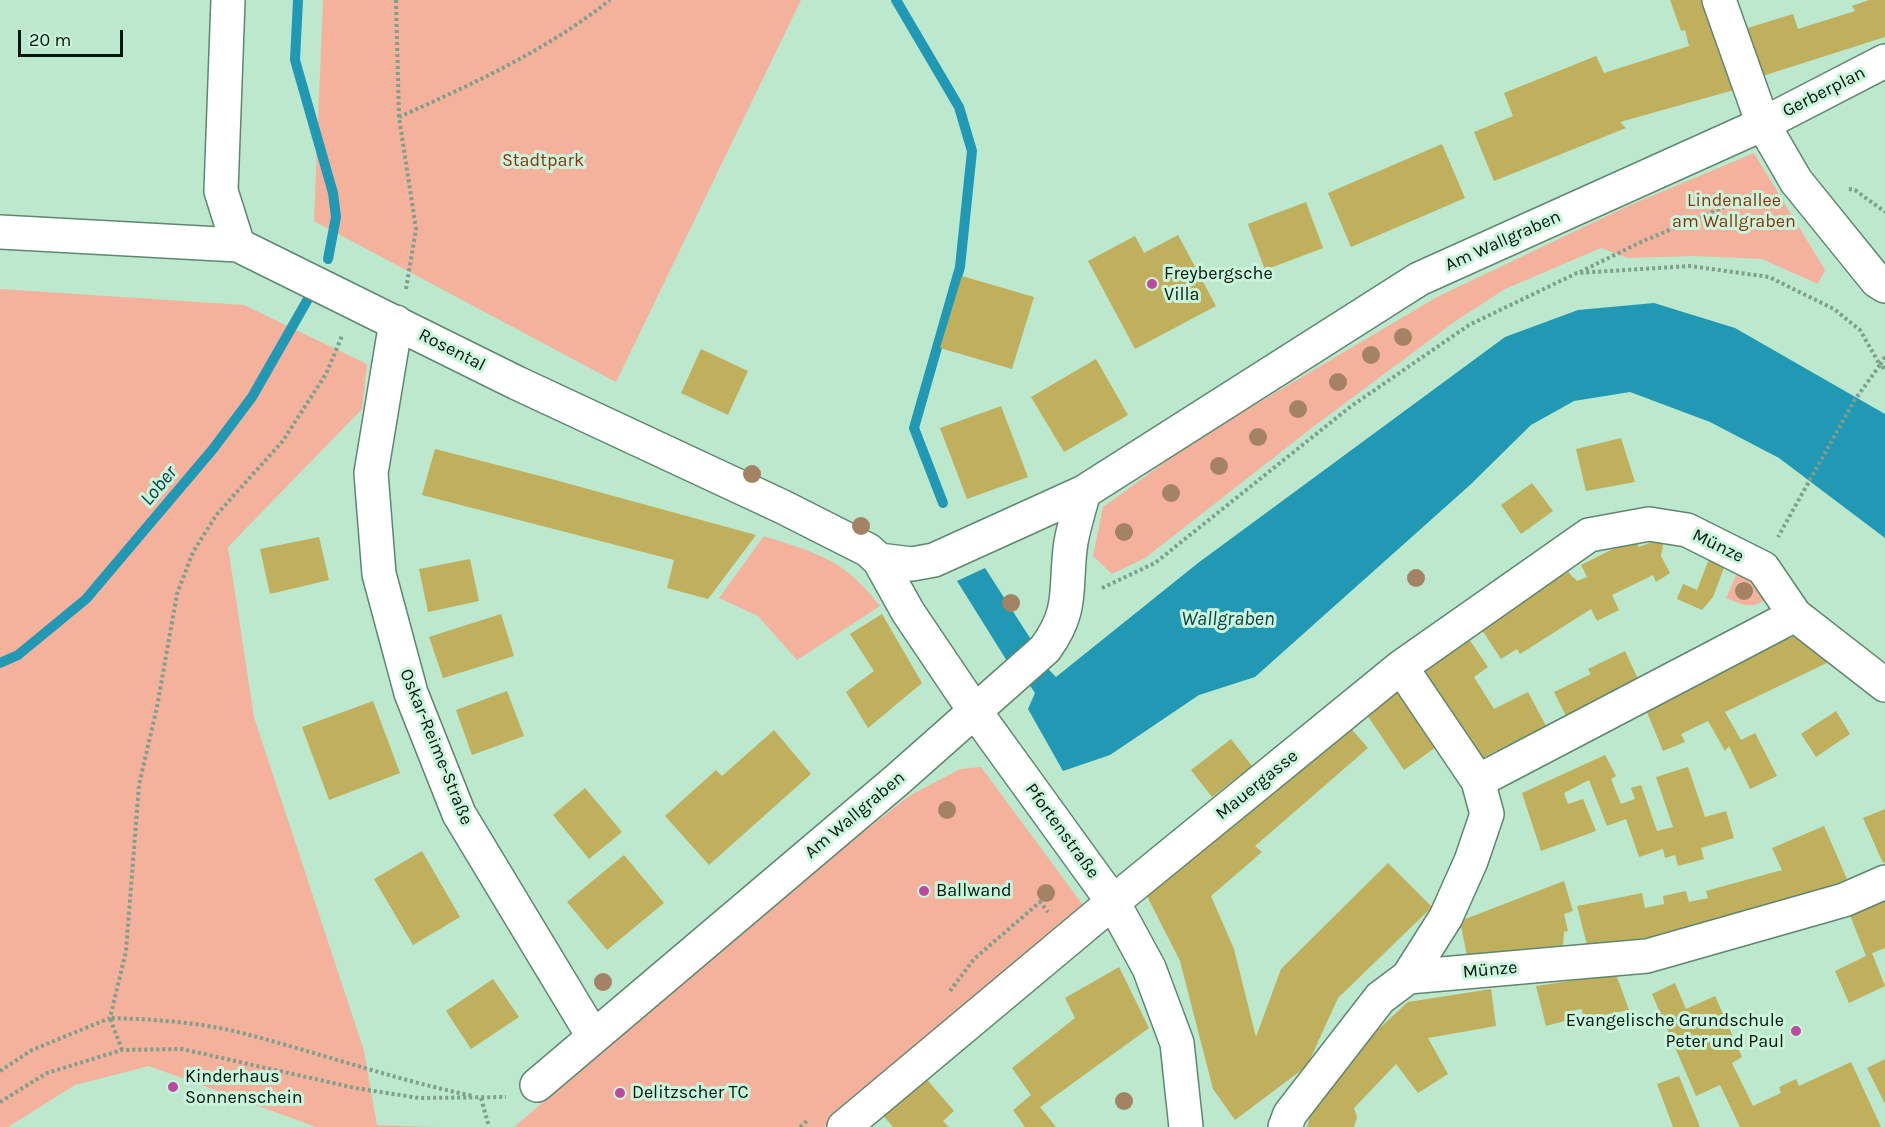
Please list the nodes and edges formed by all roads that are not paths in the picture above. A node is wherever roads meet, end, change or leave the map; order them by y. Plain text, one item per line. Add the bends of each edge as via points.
1 (228, 0) edge
2 (1719, 0) edge
3 (1885, 61) edge
4 (1763, 124) junction
5 (0, 232) edge
6 (238, 245) junction
7 (1885, 286) edge
8 (396, 322) junction
9 (1084, 492) junction
10 (879, 560) junction
11 (934, 560) junction
12 (909, 612) junction
13 (1795, 615) junction
14 (1401, 667) junction
15 (1885, 685) edge
16 (974, 710) junction
17 (1478, 781) junction
18 (1885, 882) edge
19 (1113, 902) junction
20 (1408, 977) junction
21 (593, 1036) junction
22 (537, 1085) road end
23 (862, 1121) edge
24 (1185, 1127) edge
25 (1285, 1127) edge

1 - 6 street via 221,191
2 - 4 street
3 - 4 street, Gerberplan
4 - 7 street via 1796,181
4 - 9 street, Am Wallgraben via 1419,279
5 - 6 street, Rosental
6 - 8 street, Rosental
8 - 10 street, Rosental via 783,507 868,550
8 - 21 street, Oskar-Reime-Straße via 371,473 379,574 411,693 459,814
9 - 11 street, Am Wallgraben
9 - 16 street, Am Wallgraben via 1071,543 1061,628 1045,649
10 - 11 street, Am Wallgraben via 912,564
10 - 12 street, Pfortenstraße
11 - 12 street, Am Wallgraben via 916,576 909,591
12 - 16 street, Pfortenstraße
13 - 14 street, Münze via 1762,568 1687,531 1649,524 1589,535
13 - 15 street
13 - 17 street
14 - 17 street
14 - 19 street, Mauergasse
16 - 19 street, Pfortenstraße
16 - 21 street, Am Wallgraben via 897,780
17 - 20 street via 1487,814 1471,861 1446,917
18 - 20 street, Münze via 1844,900 1647,956
19 - 23 street, Mauergasse
19 - 24 street, Pfortenstraße via 1149,968 1177,1043
20 - 25 street via 1380,998 1290,1114
21 - 22 street, Am Wallgraben

